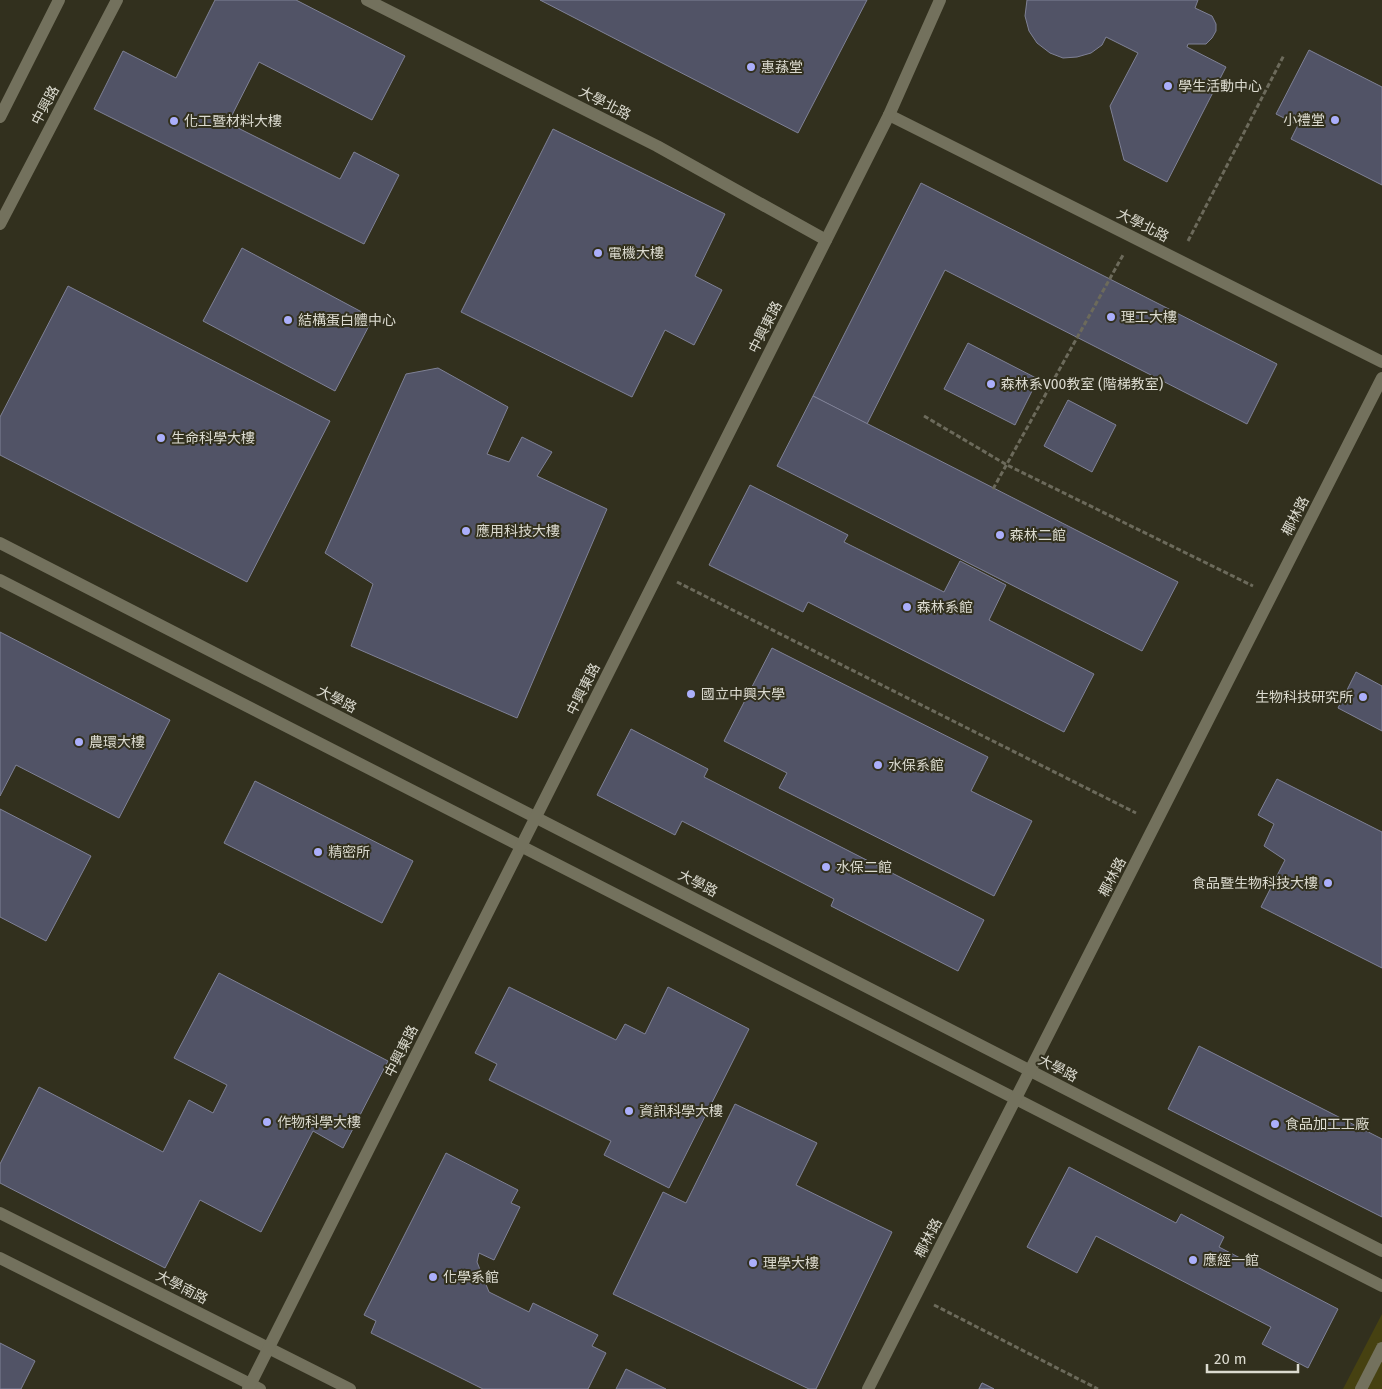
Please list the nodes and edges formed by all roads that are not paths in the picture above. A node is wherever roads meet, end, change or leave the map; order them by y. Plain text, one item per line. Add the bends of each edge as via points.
1 (59, 0) edge
2 (117, 0) edge
3 (367, 0) edge
4 (940, 0) edge
5 (889, 115) junction
6 (0, 117) edge
7 (0, 224) edge
8 (826, 240) junction
9 (1382, 362) edge
10 (1382, 378) edge
11 (0, 543) edge
12 (0, 580) edge
13 (536, 817) junction
14 (521, 846) junction
15 (1030, 1070) junction
16 (1015, 1100) junction
17 (0, 1213) edge
18 (1382, 1251) edge
19 (0, 1258) edge
20 (1382, 1286) edge
21 (268, 1348) junction
22 (1382, 1348) edge
23 (253, 1387) edge
24 (350, 1389) edge
25 (868, 1389) edge
26 (1361, 1389) edge

1 - 6 street
2 - 7 street, 中興路
3 - 8 street, 大學北路 via 657,146
4 - 5 street, 中興東路
5 - 8 street, 中興東路
5 - 9 street, 大學北路
8 - 13 street, 中興東路
10 - 15 street, 椰林路
11 - 13 street, 大學路
12 - 14 street
13 - 14 street, 中興東路
13 - 15 street, 大學路
14 - 16 street
14 - 21 street, 中興東路
15 - 16 street, 椰林路
15 - 18 street, 大學路
16 - 20 street
16 - 25 street, 椰林路
17 - 21 street, 大學南路
19 - 23 street
21 - 23 street, 中興東路
21 - 24 street, 大學南路
22 - 26 street

